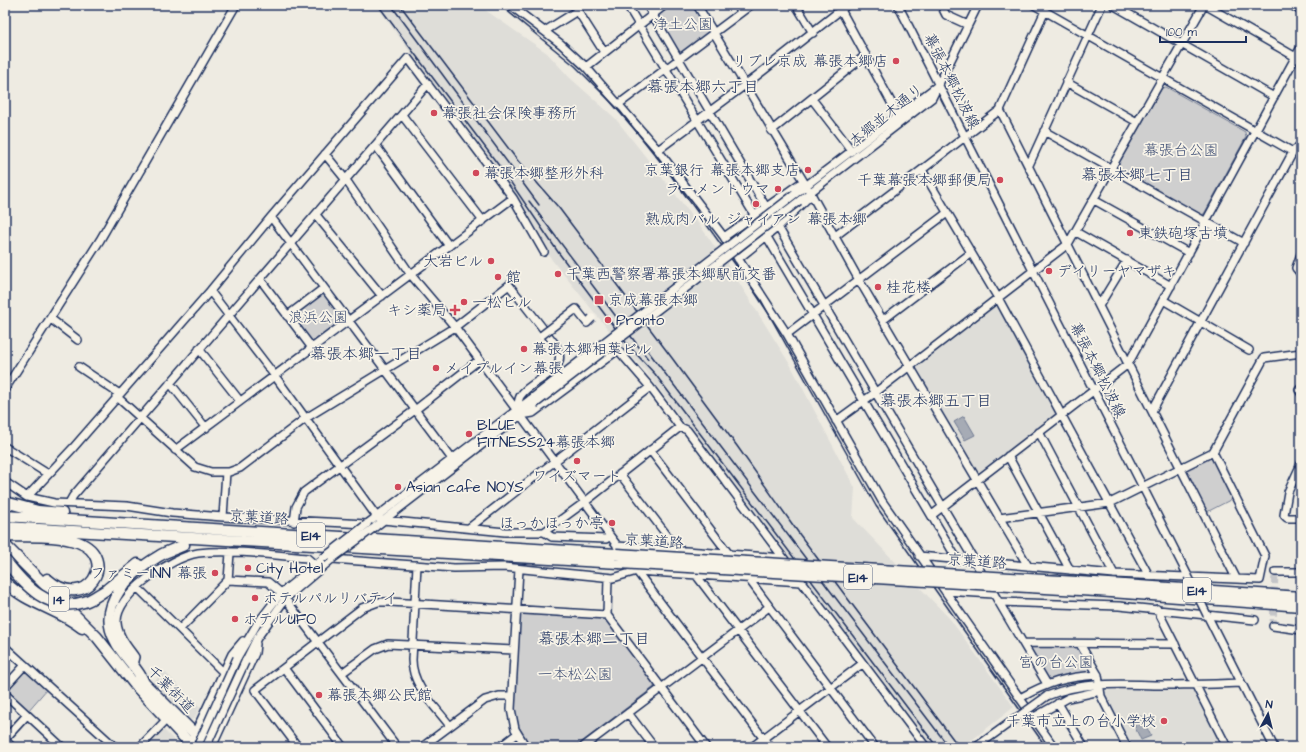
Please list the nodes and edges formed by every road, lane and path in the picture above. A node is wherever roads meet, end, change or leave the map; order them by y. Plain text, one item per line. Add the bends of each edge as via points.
1 (236, 5) edge
2 (510, 5) edge
3 (627, 5) edge
4 (647, 5) edge
5 (665, 5) edge
6 (696, 5) edge
7 (751, 5) edge
8 (796, 5) edge
9 (898, 5) edge
10 (941, 5) edge
11 (978, 5) edge
12 (1034, 5) edge
13 (1102, 5) edge
14 (1113, 5) edge
15 (1204, 5) edge
16 (1291, 5) edge
17 (844, 7) edge
18 (575, 8) edge
19 (1301, 10) edge
20 (1045, 11) junction
21 (652, 15) junction
22 (639, 25) junction
23 (968, 25) junction
24 (545, 31) junction
25 (714, 33) junction
26 (812, 33) junction
27 (1087, 36) junction
28 (1182, 43) junction
29 (1301, 47) edge
30 (604, 52) junction
31 (866, 55) junction
32 (1298, 59) edge
33 (679, 60) junction
34 (586, 67) junction
35 (666, 69) junction
36 (1162, 78) junction
37 (1066, 82) junction
38 (428, 84) junction
39 (745, 85) junction
40 (939, 85) junction
41 (1274, 96) junction
42 (812, 99) junction
43 (619, 104) junction
44 (1000, 110) junction
45 (709, 111) junction
46 (402, 115) junction
47 (898, 115) junction
48 (697, 120) junction
49 (1137, 122) junction
50 (771, 131) junction
51 (1044, 131) junction
52 (1255, 132) junction
53 (966, 136) junction
54 (1301, 144) edge
55 (376, 146) junction
56 (658, 150) junction
57 (852, 151) junction
58 (1293, 152) junction
59 (325, 154) junction
60 (1029, 165) junction
61 (1111, 168) junction
62 (922, 170) junction
63 (346, 180) junction
64 (808, 189) junction
65 (513, 198) junction
66 (1094, 200) junction
67 (766, 207) junction
68 (947, 213) junction
69 (316, 215) junction
70 (755, 216) junction
71 (271, 217) junction
72 (483, 221) junction
73 (1206, 222) junction
74 (778, 228) junction
75 (1076, 232) junction
76 (767, 236) junction
77 (724, 237) junction
78 (834, 237) junction
79 (1244, 243) junction
80 (291, 244) junction
81 (1068, 244) junction
82 (449, 246) junction
83 (544, 252) dead end
84 (971, 253) junction
85 (1189, 253) junction
86 (1301, 254) edge
87 (738, 259) junction
88 (1127, 260) junction
89 (1034, 272) junction
90 (1301, 274) edge
91 (411, 275) junction
92 (260, 280) junction
93 (859, 280) junction
94 (1171, 286) junction
95 (324, 288) junction
96 (210, 291) junction
97 (382, 296) junction
98 (998, 298) junction
99 (1163, 300) junction
100 (824, 306) junction
101 (1099, 306) junction
102 (813, 314) junction
103 (228, 316) junction
104 (287, 316) junction
105 (592, 318) dead end
106 (51, 319) junction
107 (883, 320) junction
108 (348, 321) junction
109 (1201, 322) junction
110 (455, 327) junction
111 (787, 334) junction
112 (542, 335) dead end
113 (78, 340) dead end
114 (312, 348) junction
115 (199, 349) junction
116 (1249, 350) dead end
117 (1301, 352) edge
118 (479, 360) junction
119 (1128, 364) junction
120 (909, 365) junction
121 (79, 367) dead end
122 (385, 369) junction
123 (275, 376) junction
124 (170, 383) junction
125 (650, 387) junction
126 (1301, 388) edge
127 (5, 389) edge
128 (1094, 389) junction
129 (876, 392) junction
130 (1301, 393) edge
131 (117, 395) junction
132 (864, 401) junction
133 (240, 402) junction
134 (415, 410) junction
135 (1152, 411) junction
136 (519, 413) junction
137 (1062, 415) junction
138 (140, 417) junction
139 (306, 418) junction
140 (836, 421) junction
141 (680, 427) junction
142 (206, 428) junction
143 (1039, 432) junction
144 (5, 447) edge
145 (175, 450) junction
146 (650, 450) junction
147 (1213, 452) junction
148 (1008, 456) junction
149 (452, 459) junction
150 (554, 461) junction
151 (1301, 464) edge
152 (340, 465) junction
153 (1180, 468) junction
154 (226, 472) junction
155 (48, 474) junction
156 (620, 474) junction
157 (978, 480) junction
158 (5, 482) edge
159 (1142, 487) junction
160 (27, 497) junction
161 (5, 502) edge
162 (585, 502) junction
163 (69, 503) junction
164 (1110, 503) junction
165 (5, 506) edge
166 (22, 507) junction
167 (943, 507) junction
168 (1079, 507) junction
169 (1038, 512) junction
170 (932, 515) junction
171 (5, 516) edge
172 (223, 517) junction
173 (999, 518) junction
174 (1301, 518) edge
175 (380, 519) junction
176 (294, 522) junction
177 (367, 524) junction
178 (140, 525) junction
179 (469, 528) junction
180 (7, 531) edge
181 (544, 532) junction
182 (610, 536) junction
183 (243, 540) junction
184 (5, 545) edge
185 (184, 545) junction
186 (679, 551) junction
187 (230, 553) junction
188 (618, 554) junction
189 (729, 554) junction
190 (919, 556) junction
191 (783, 558) junction
192 (332, 559) junction
193 (957, 559) junction
194 (5, 560) edge
195 (974, 561) junction
196 (315, 565) junction
197 (417, 565) junction
198 (1028, 566) junction
199 (519, 569) junction
200 (1070, 570) junction
201 (637, 572) junction
202 (1275, 572) dead end
203 (1301, 572) edge
204 (1114, 574) junction
205 (1148, 574) junction
206 (696, 575) junction
207 (1188, 576) junction
208 (608, 578) junction
209 (748, 578) junction
210 (1236, 578) junction
211 (228, 580) junction
212 (5, 582) edge
213 (801, 582) junction
214 (1095, 587) junction
215 (138, 588) junction
216 (1301, 590) edge
217 (945, 592) junction
218 (1228, 592) junction
219 (993, 594) junction
220 (283, 595) junction
221 (1301, 597) edge
222 (999, 602) junction
223 (1259, 603) junction
224 (415, 604) junction
225 (1301, 606) edge
226 (769, 607) junction
227 (1157, 609) junction
228 (517, 610) junction
229 (1301, 611) edge
230 (607, 615) junction
231 (1207, 615) junction
232 (1255, 620) dead end
233 (1273, 626) dead end
234 (180, 630) junction
235 (738, 630) junction
236 (1301, 630) edge
237 (249, 636) junction
238 (97, 637) junction
239 (257, 638) junction
240 (319, 642) junction
241 (1023, 643) junction
242 (412, 644) junction
243 (1080, 644) junction
244 (1175, 644) junction
245 (5, 647) edge
246 (514, 650) junction
247 (112, 654) junction
248 (702, 657) junction
249 (862, 664) junction
250 (25, 665) junction
251 (133, 665) junction
252 (284, 668) junction
253 (223, 672) junction
254 (342, 673) junction
255 (1098, 675) junction
256 (144, 683) junction
257 (1242, 683) junction
258 (1047, 684) junction
259 (1195, 685) junction
260 (5, 687) edge
261 (661, 687) junction
262 (830, 688) junction
263 (1037, 688) junction
264 (1100, 688) junction
265 (5, 694) edge
266 (511, 696) junction
267 (1020, 698) junction
268 (1058, 703) junction
269 (1050, 708) junction
270 (800, 711) junction
271 (628, 713) junction
272 (27, 715) junction
273 (1034, 717) junction
274 (167, 719) junction
275 (450, 726) junction
276 (194, 733) junction
277 (517, 734) junction
278 (763, 738) junction
279 (5, 740) edge
280 (192, 746) edge
281 (587, 746) edge
282 (12, 747) edge
283 (62, 747) edge
284 (115, 747) edge
285 (140, 747) edge
286 (207, 747) edge
287 (212, 747) edge
288 (298, 747) edge
289 (344, 747) edge
290 (397, 747) edge
291 (422, 747) edge
292 (500, 747) edge
293 (526, 747) edge
294 (654, 747) edge
295 (706, 747) edge
296 (752, 747) edge
297 (770, 747) edge
298 (826, 747) edge
299 (874, 747) edge
300 (926, 747) edge
301 (976, 747) edge
302 (1054, 747) edge
303 (1084, 747) edge
304 (1127, 747) edge
305 (1227, 747) edge
306 (1274, 747) edge

1 - 106 street via 100,240
2 - 24 street
3 - 22 street
4 - 21 street
5 - 21 street
6 - 25 street
7 - 25 street
8 - 26 street
9 - 40 street, 幕張本郷松波線
10 - 23 street via 946,15
11 - 23 street
12 - 20 street
13 - 27 street
14 - 28 street
15 - 28 street
15 - 32 street
16 - 19 street
17 - 26 street
17 - 31 street
18 - 24 street
18 - 30 street
20 - 27 street
20 - 44 street
21 - 22 street
21 - 33 street
22 - 30 street
22 - 35 street
23 - 40 street
24 - 34 street
25 - 33 street
25 - 39 street
26 - 39 street
27 - 36 street
27 - 37 street
28 - 36 street
28 - 41 street
29 - 32 street
30 - 34 street
31 - 42 street
31 - 47 street
32 - 41 street
33 - 35 street
33 - 45 street
34 - 43 street
35 - 43 street
35 - 48 street
36 - 49 street
36 - 52 street
37 - 49 street
37 - 51 street
38 - 46 street
38 - 59 street via 408,58
38 - 65 street
39 - 45 street
39 - 50 street
40 - 47 street, 本郷並木通り
40 - 53 street, 幕張本郷松波線
40 - 64 street, 本郷並木通り via 932,98
41 - 52 street
42 - 50 street
42 - 57 street
43 - 56 street
44 - 53 street
44 - 60 street
45 - 48 street
45 - 67 street
46 - 55 street
46 - 72 street
47 - 57 street, 本郷並木通り
48 - 56 street
48 - 70 street
49 - 61 street
50 - 64 street
51 - 60 street
51 - 61 street
52 - 58 street
52 - 73 street
53 - 62 street
53 - 89 street, 幕張本郷松波線
54 - 58 street
55 - 63 street
55 - 82 street
56 - 77 street
57 - 64 street, 本郷並木通り
58 - 79 street
59 - 63 street
59 - 71 street
60 - 81 street
61 - 66 street
61 - 73 street
62 - 68 street
62 - 78 street
63 - 69 street
63 - 91 street
64 - 67 street via 799,184
64 - 74 street via 807,200
64 - 78 street
64 - 136 street, 本郷並木通り, bridge
65 - 72 street
65 - 83 street
66 - 75 street
66 - 85 street
67 - 70 street
68 - 84 street
68 - 93 street
69 - 80 street
69 - 97 street
70 - 77 street
71 - 80 street
71 - 96 street
72 - 82 street
73 - 79 street
73 - 85 street
74 - 76 street
74 - 100 street
75 - 81 street
75 - 88 street
76 - 87 street
76 - 102 street
77 - 87 street
78 - 93 street
79 - 109 street
80 - 92 street
80 - 95 street
81 - 89 street
81 - 101 street
82 - 91 street
84 - 98 street
84 - 107 street
85 - 94 street
86 - 90 street via 1296,268
87 - 111 street
88 - 94 street
88 - 101 street
89 - 98 street
89 - 128 street, 幕張本郷松波線
91 - 97 street
91 - 110 street
92 - 103 street
92 - 104 street
93 - 100 street
93 - 107 street
94 - 99 street
95 - 104 street
95 - 108 street
96 - 103 street
96 - 131 street
97 - 108 street
98 - 120 street
98 - 137 street
99 - 109 street
99 - 119 street
100 - 102 street
100 - 129 street
101 - 119 street
102 - 111 street
102 - 132 street
103 - 115 street
103 - 123 street
104 - 114 street
105 - 112 street, bridge via 587,322 576,309
106 - 113 street
106 - 127 street
107 - 120 street
108 - 114 street
108 - 122 street
109 - 116 street
109 - 135 street
110 - 118 street
110 - 122 street
110 - 136 street via 509,285 555,344 560,359 555,369 520,395
111 - 140 street
114 - 123 street
115 - 124 street
115 - 133 street
117 - 147 street via 1264,358
118 - 134 street
118 - 136 street
119 - 128 street
119 - 135 street
120 - 129 street
120 - 157 street
121 - 131 street
122 - 134 street
122 - 139 street
123 - 133 street
123 - 139 street
124 - 138 street
124 - 142 street
125 - 136 street via 618,350 533,413
125 - 141 street
125 - 150 street
126 - 130 street
128 - 137 street
128 - 159 street, 幕張本郷松波線
129 - 132 street
129 - 167 street
131 - 138 street
131 - 155 street
132 - 140 street
132 - 170 street
133 - 142 street
134 - 149 street
134 - 152 street
135 - 153 street
136 - 149 street
136 - 150 street
136 - 175 street
137 - 143 street
137 - 164 street
138 - 145 street
138 - 163 street via 72,496
139 - 152 street
139 - 154 street via 245,464
140 - 190 street via 882,501
141 - 146 street
141 - 191 street via 687,430
142 - 145 street
143 - 148 street
143 - 168 street
144 - 155 street
145 - 154 street via 195,467 211,472
146 - 156 street
146 - 189 street
147 - 153 street
147 - 210 street via 1265,556 1260,580
148 - 157 street
148 - 169 street
149 - 175 street
150 - 162 street
150 - 179 street
151 - 174 street via 1288,492 1284,515 1287,518
152 - 175 street
152 - 176 street via 304,492 296,507
153 - 159 street
153 - 210 street
154 - 172 street
155 - 160 street
156 - 162 street
156 - 186 street
157 - 167 street
157 - 173 street
158 - 160 street
159 - 164 street
159 - 207 street, 幕張本郷松波線
160 - 163 street via 54,503
161 - 166 highway
162 - 181 street
162 - 182 street
163 - 172 street via 127,506
164 - 168 street
164 - 205 street
165 - 166 highway
166 - 178 highway via 126,520
167 - 170 street
167 - 195 street
168 - 169 street
168 - 204 street
169 - 173 street
169 - 200 street
170 - 193 street
171 - 178 highway, 京葉道路 / E14
172 - 176 street
173 - 198 street
175 - 177 street
175 - 179 street
175 - 192 street, bridge via 375,526
176 - 177 street
177 - 196 street, bridge
178 - 188 highway, 京葉道路 / E14
179 - 181 street via 505,532
180 - 183 highway, 京葉道路 / E14
180 - 184 highway via 61,538 86,545 91,550 98,568 93,581 83,589 58,587
181 - 182 street via 552,537 606,539
182 - 188 street
183 - 185 highway via 234,544
183 - 188 highway, 京葉道路 / E14
184 - 238 highway, 千葉街道 / 14
185 - 194 highway, bridge via 145,558 106,590 90,600 74,604 48,600 25,584
185 - 251 highway via 148,563 112,601 109,625 114,640
186 - 188 street
186 - 189 street
187 - 196 street via 307,558
187 - 211 street
187 - 215 street via 198,553 178,559 159,570
188 - 201 street
188 - 214 highway, 京葉道路 / E14, bridge
189 - 191 street
190 - 193 street
190 - 217 street
191 - 213 street
192 - 197 street
192 - 220 street
193 - 195 street
195 - 198 street
195 - 219 street
196 - 220 street
197 - 199 street
197 - 224 street
198 - 200 street
199 - 208 street
199 - 228 street
200 - 204 street
201 - 206 street
201 - 208 street
201 - 248 street
202 - 203 street
204 - 205 street
205 - 207 street
206 - 209 street
206 - 235 street
207 - 210 street
207 - 231 street, 幕張本郷松波線, bridge
208 - 230 street
209 - 213 street
209 - 226 street
211 - 220 street via 268,582
211 - 234 street
212 - 238 highway via 27,599 73,621 90,635
213 - 249 street
214 - 218 highway, 京葉道路 / E14
214 - 223 highway, 京葉道路 / E14
215 - 234 street
215 - 251 street via 121,604 117,621 119,633 135,657
216 - 218 highway
217 - 219 street
217 - 267 street
218 - 221 highway, 京葉道路 / E14
219 - 222 street
220 - 237 street
220 - 239 street
220 - 240 street
222 - 227 street
222 - 241 street
223 - 225 highway, 京葉道路 / E14
223 - 229 highway
224 - 228 street
224 - 240 street via 384,602 369,605
224 - 242 street
226 - 235 street
226 - 262 street
227 - 231 street
227 - 244 street
228 - 230 street
228 - 246 street
230 - 261 street
231 - 232 street
231 - 257 street, 幕張本郷松波線
233 - 236 street
234 - 253 street
235 - 248 street
235 - 270 street
237 - 253 street via 232,654
237 - 280 street, bridge
238 - 247 highway, 千葉街道 / 14
239 - 286 street, bridge
239 - 287 street via 255,653
240 - 252 street
240 - 254 street
241 - 243 street
241 - 258 street
242 - 246 street
242 - 254 street via 383,645
242 - 275 street via 412,665 417,681
243 - 244 street
243 - 255 street
244 - 259 street
245 - 250 street
246 - 266 street
247 - 256 highway, 千葉街道 / 14
247 - 274 highway, 千葉街道 / 14 via 135,685
248 - 261 street
248 - 278 street
249 - 262 street
249 - 300 street
250 - 260 street
250 - 284 street
251 - 256 highway
252 - 288 street via 255,690
252 - 289 street
253 - 276 street
254 - 290 street
255 - 258 street
255 - 264 street
256 - 276 highway, 千葉街道 / 14
257 - 259 street
257 - 306 street, 幕張本郷松波線
258 - 263 street
259 - 264 street
259 - 305 street
261 - 271 street
261 - 295 street
262 - 270 street
262 - 299 street
263 - 267 street
263 - 269 street
264 - 268 street
264 - 301 street, bridge via 1068,688 1047,696
264 - 304 street
265 - 272 street
266 - 275 street via 485,700
266 - 277 street via 511,714
267 - 273 street
268 - 269 street
268 - 303 street
269 - 273 street
270 - 278 street
270 - 298 street
271 - 281 street
271 - 294 street
272 - 279 street
272 - 283 street
273 - 302 street
274 - 280 highway, 千葉街道 / 14
274 - 285 street
275 - 291 street
276 - 280 street
276 - 286 highway, 千葉街道 / 14
277 - 292 street
277 - 293 street
278 - 296 street
278 - 297 street
279 - 282 street

